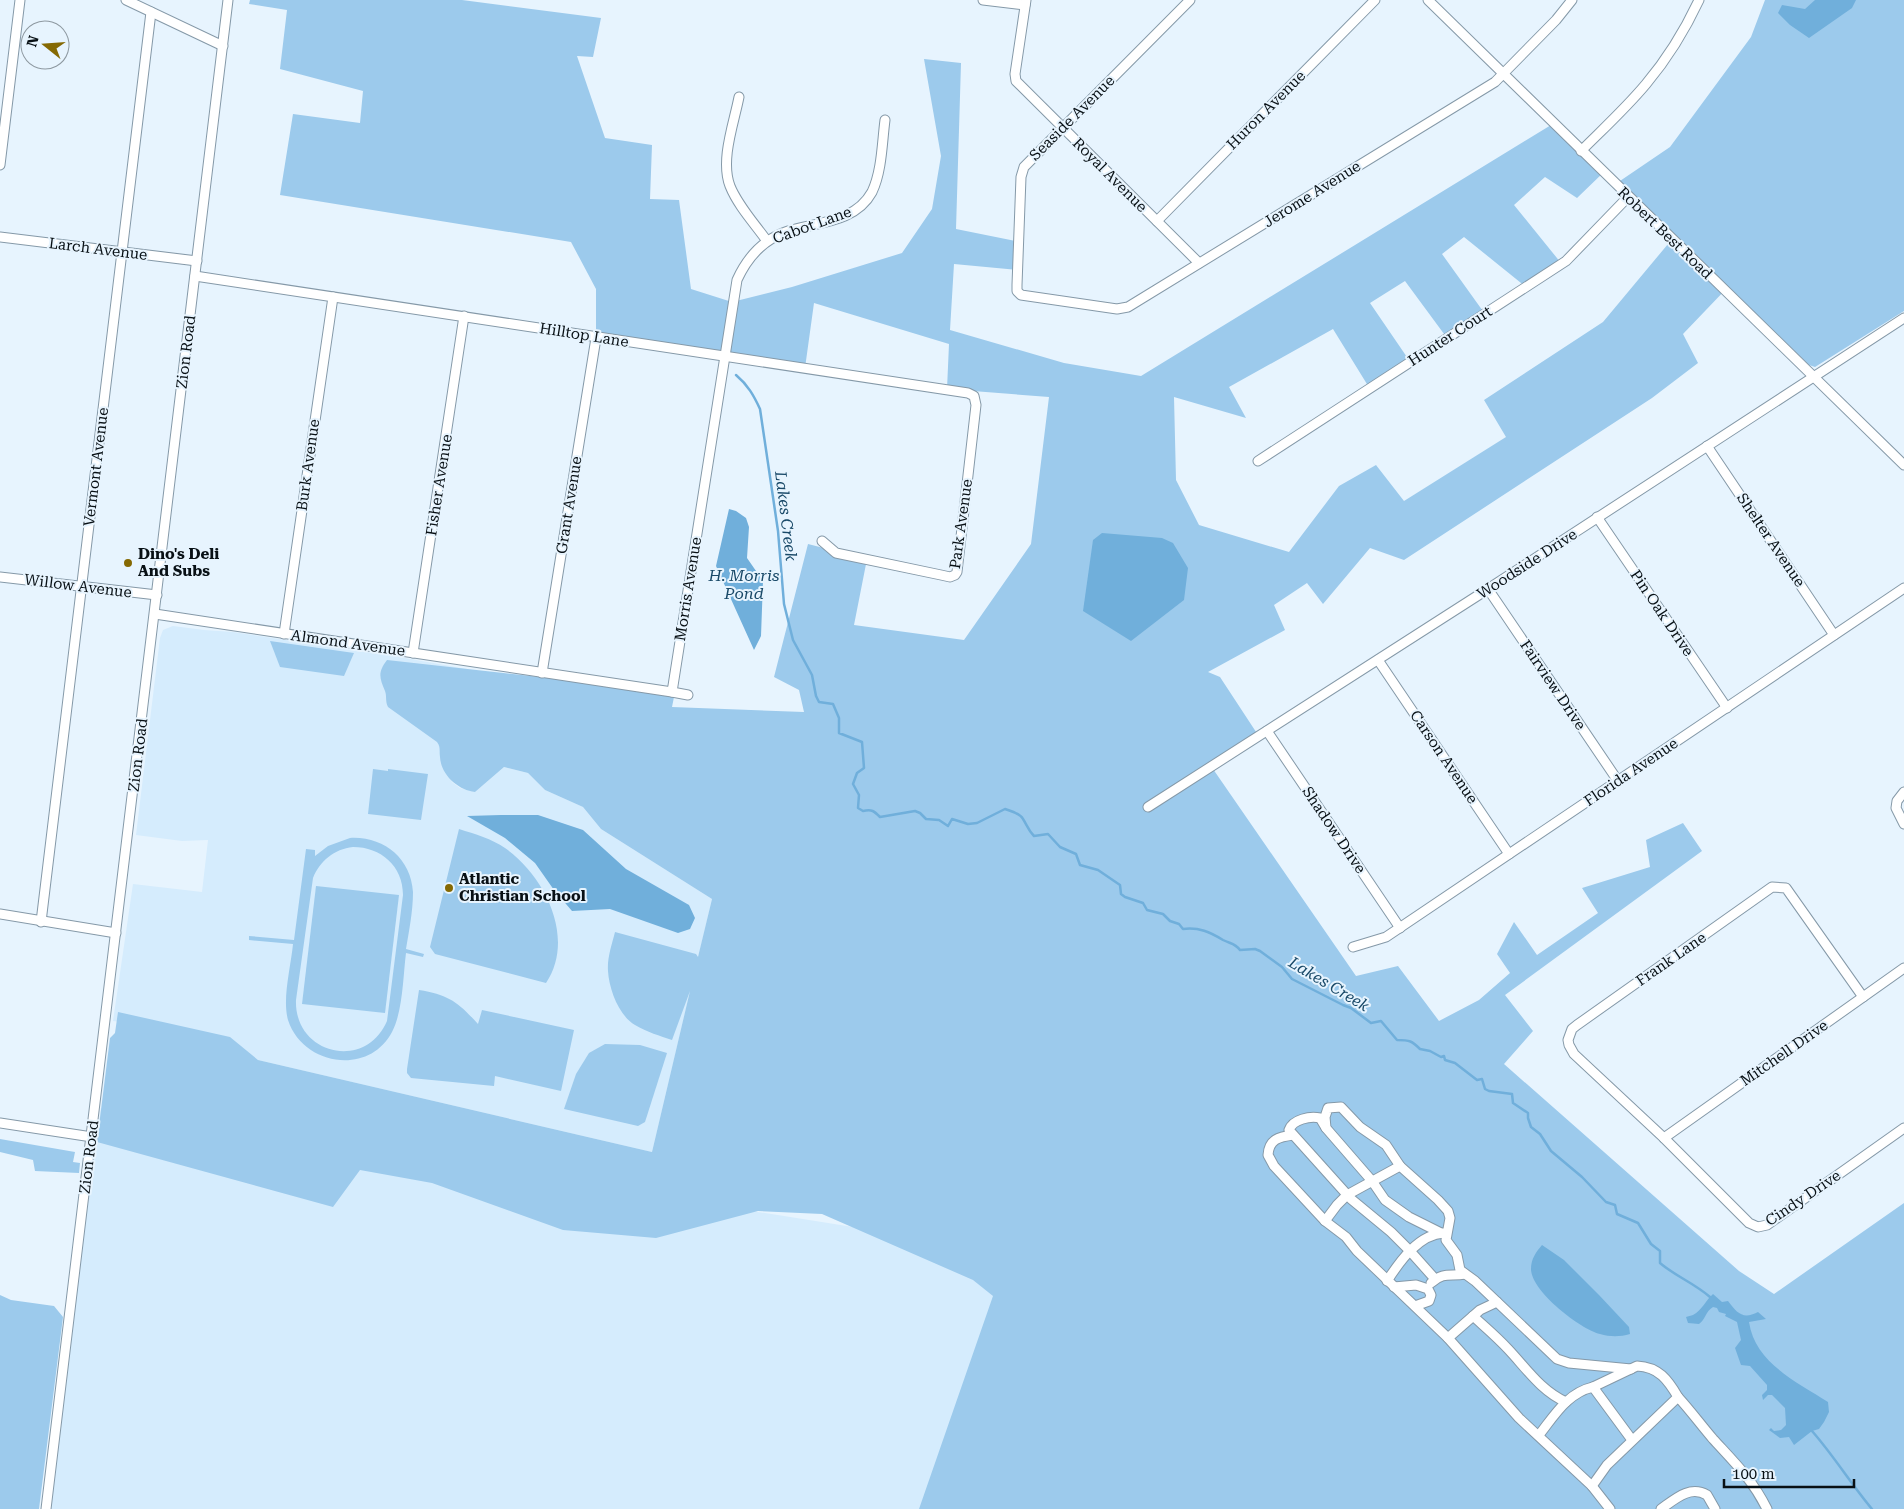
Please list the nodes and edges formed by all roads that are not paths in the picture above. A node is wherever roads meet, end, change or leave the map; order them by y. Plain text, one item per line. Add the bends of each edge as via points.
1 (20, 0) edge
2 (126, 0) edge
3 (228, 0) edge
4 (983, 0) edge
5 (1190, 0) edge
6 (1375, 0) edge
7 (1428, 0) edge
8 (1572, 0) edge
9 (1700, 0) edge
10 (1026, 2) edge
11 (152, 12) junction
12 (222, 46) junction
13 (1503, 74) junction
14 (739, 97) dead end
15 (885, 120) dead end
16 (1063, 128) junction
17 (1581, 151) junction
18 (0, 165) edge
19 (1628, 197) junction
20 (1157, 221) junction
21 (0, 237) edge
22 (767, 241) junction
23 (123, 252) junction
24 (197, 261) junction
25 (1199, 263) junction
26 (195, 276) junction
27 (1019, 294) joint
28 (333, 297) junction
29 (464, 316) junction
30 (1904, 318) edge
31 (596, 338) junction
32 (724, 356) junction
33 (1814, 377) junction
34 (972, 395) joint
35 (1708, 446) junction
36 (1258, 461) dead end
37 (1904, 465) edge
38 (1597, 517) junction
39 (822, 541) dead end
40 (0, 576) edge
41 (81, 586) junction
42 (1904, 588) edge
43 (1488, 589) junction
44 (157, 595) junction
45 (155, 614) junction
46 (284, 634) junction
47 (1834, 635) junction
48 (413, 653) junction
49 (1378, 660) junction
50 (542, 673) junction
51 (672, 692) junction
52 (688, 696) dead end
53 (1727, 708) junction
54 (1267, 731) junction
55 (1618, 781) junction
56 (1904, 792) edge
57 (1148, 807) dead end
58 (1904, 824) edge
59 (1509, 854) junction
60 (0, 914) edge
61 (41, 922) junction
62 (1400, 928) junction
63 (116, 933) junction
64 (1353, 947) dead end
65 (1904, 968) edge
66 (1863, 997) junction
67 (0, 1123) edge
68 (1326, 1128) junction
69 (1904, 1128) edge
70 (1293, 1135) junction
71 (92, 1137) junction
72 (1664, 1138) junction
73 (1400, 1166) junction
74 (1372, 1180) junction
75 (1347, 1195) junction
76 (1325, 1221) junction
77 (1444, 1233) junction
78 (1410, 1251) junction
79 (1465, 1274) junction
80 (1435, 1280) junction
81 (1391, 1284) junction
82 (1428, 1289) junction
83 (1497, 1302) junction
84 (1415, 1306) junction
85 (1473, 1316) junction
86 (1448, 1338) junction
87 (1630, 1369) junction
88 (1593, 1387) junction
89 (1678, 1397) junction
90 (1566, 1402) junction
91 (1539, 1435) junction
92 (1632, 1440) junction
93 (1592, 1486) junction
94 (1766, 1508) edge
95 (46, 1509) edge
96 (1610, 1509) edge
97 (1661, 1509) edge
98 (1715, 1509) edge

1 - 18 street
2 - 11 street
3 - 12 street, Zion Road
4 - 10 street
5 - 16 street, Seaside Avenue
6 - 20 street, Huron Avenue
7 - 13 street, Robert Best Road
8 - 13 street, Jerome Avenue
9 - 17 street via 1658,69
10 - 16 street, Royal Avenue via 1015,78
11 - 12 street
11 - 23 street, Vermont Avenue
12 - 24 street, Zion Road
13 - 17 street, Robert Best Road
13 - 25 street, Jerome Avenue via 1495,82
14 - 22 street via 726,161 728,180
15 - 22 street, Cabot Lane via 876,182 863,204 843,217 787,232
16 - 20 street, Royal Avenue
16 - 27 street, Seaside Avenue via 1026,164 1022,174 1016,285
17 - 19 street, Robert Best Road
19 - 33 street, Robert Best Road
19 - 36 street, Hunter Court via 1566,260
20 - 25 street, Royal Avenue
21 - 23 street, Larch Avenue
22 - 32 street, Cabot Lane via 747,262 736,280
23 - 24 street, Larch Avenue
23 - 41 street, Vermont Avenue
24 - 26 street, Zion Road
25 - 27 street, Jerome Avenue via 1122,309
26 - 28 street, Hilltop Lane
26 - 44 street, Zion Road
28 - 29 street, Hilltop Lane
28 - 46 street, Burk Avenue
29 - 31 street, Hilltop Lane
29 - 48 street, Fisher Avenue
30 - 33 street, Woodside Drive
31 - 32 street, Hilltop Lane
31 - 50 street, Grant Avenue
32 - 34 street, Hilltop Lane
32 - 51 street, Morris Avenue
33 - 35 street, Woodside Drive
33 - 37 street, Robert Best Road
34 - 39 street, Park Avenue via 976,405 956,575 941,575 836,553
35 - 38 street, Woodside Drive
35 - 47 street, Shelter Avenue
38 - 43 street, Woodside Drive
38 - 53 street, Pin Oak Drive
40 - 41 street, Willow Avenue
41 - 44 street, Willow Avenue
41 - 61 street, Vermont Avenue
42 - 47 street, Florida Avenue
43 - 49 street, Woodside Drive
43 - 55 street, Fairview Drive
44 - 45 street, Zion Road
45 - 46 street, Almond Avenue
45 - 63 street, Zion Road
46 - 48 street, Almond Avenue
47 - 53 street, Florida Avenue
48 - 50 street, Almond Avenue
49 - 54 street, Woodside Drive
49 - 59 street, Carson Avenue
50 - 51 street
51 - 52 street
53 - 55 street, Florida Avenue
54 - 57 street, Woodside Drive
54 - 62 street, Shadow Drive
55 - 59 street, Florida Avenue
56 - 58 street via 1896,808
59 - 62 street, Florida Avenue
60 - 61 street
61 - 63 street
62 - 64 street, Florida Avenue via 1386,937
63 - 71 street, Zion Road
65 - 66 street, Mitchell Drive
66 - 72 street, Mitchell Drive
66 - 72 street, Frank Lane via 1786,888 1772,887 1572,1029 1568,1046 1574,1054
67 - 71 street
68 - 70 street via 1320,1118 1308,1118 1291,1125 1289,1130
68 - 73 street via 1327,1109 1340,1107 1360,1127 1386,1145
68 - 74 street
69 - 72 street, Cindy Drive via 1767,1225 1758,1227 1749,1224
70 - 75 street
70 - 76 street via 1273,1140 1269,1159
71 - 95 street, Zion Road
73 - 74 street
73 - 77 street via 1448,1211 1450,1218
74 - 75 street
74 - 77 street via 1387,1202 1409,1217
75 - 76 street
75 - 78 street
76 - 81 street via 1346,1237
77 - 78 street via 1424,1240
77 - 79 street via 1457,1255 1460,1270
78 - 80 street
78 - 81 street via 1399,1263
79 - 80 street via 1447,1274
79 - 83 street
80 - 82 street
81 - 82 street
81 - 84 street
82 - 84 street via 1431,1294 1429,1301
83 - 85 street
83 - 87 street via 1562,1362
84 - 86 street
85 - 86 street
85 - 90 street via 1542,1387
86 - 91 street via 1519,1418
87 - 88 street
87 - 89 street via 1642,1366 1656,1370 1667,1379
88 - 90 street via 1576,1393
88 - 92 street
89 - 92 street
89 - 94 street via 1738,1464
90 - 91 street
91 - 93 street
92 - 93 street via 1601,1471
93 - 96 street
97 - 98 street via 1694,1490 1707,1495

